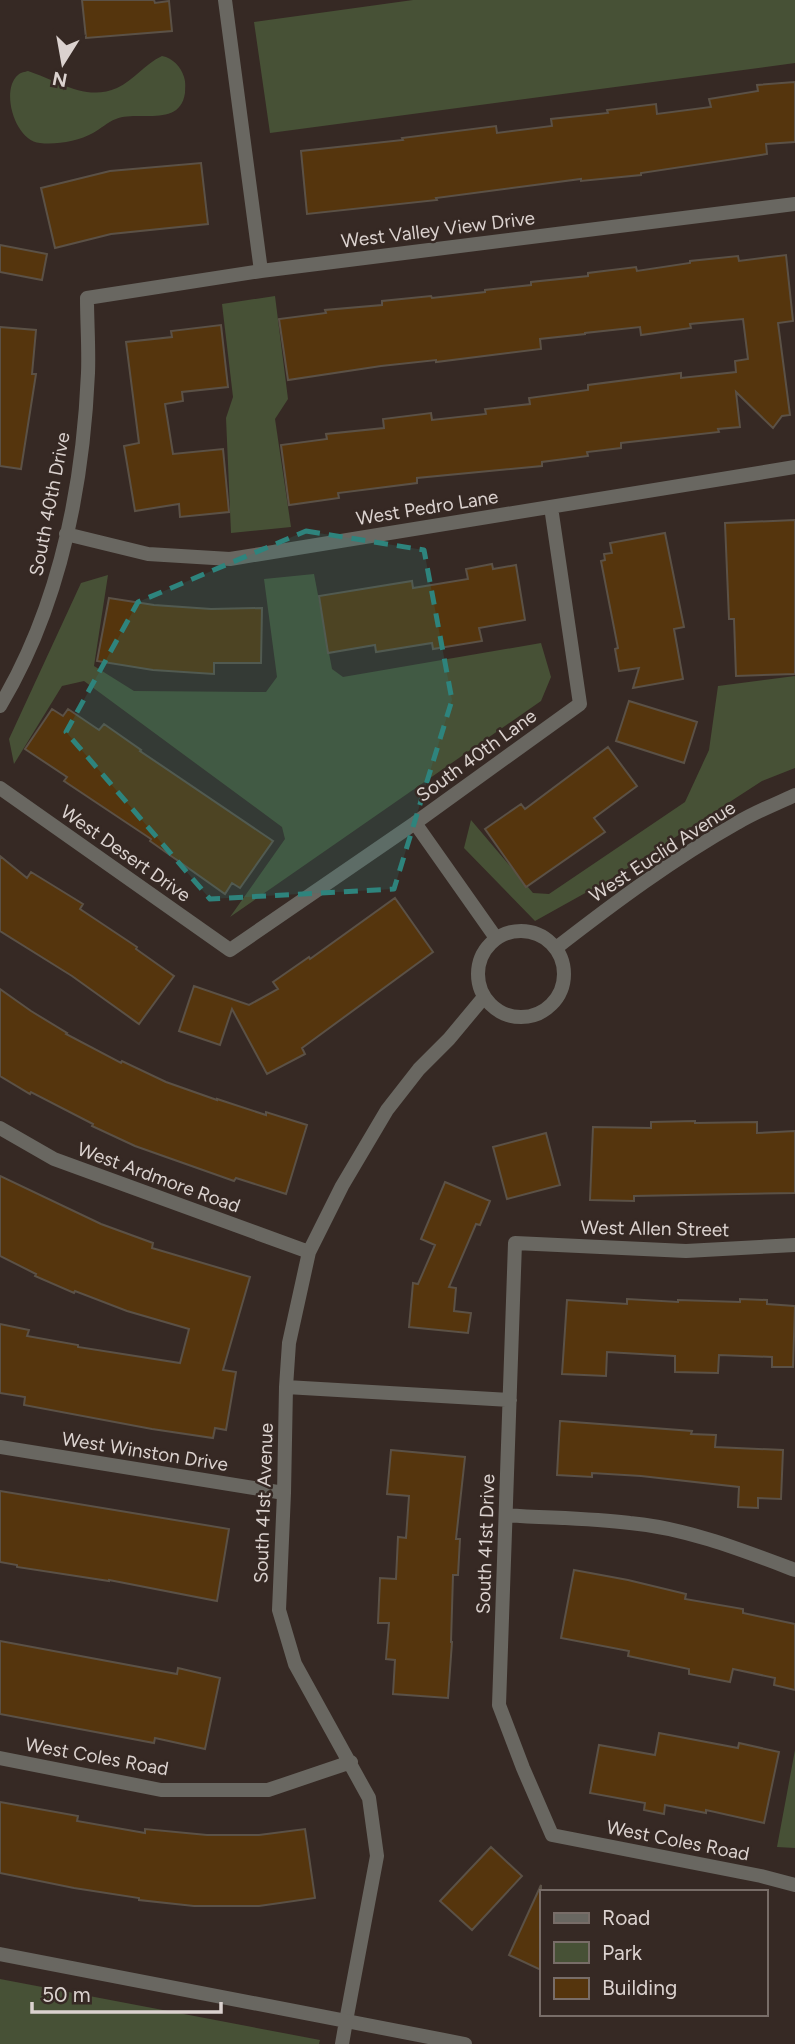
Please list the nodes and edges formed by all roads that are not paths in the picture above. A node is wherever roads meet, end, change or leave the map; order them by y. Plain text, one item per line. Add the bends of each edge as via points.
1 (225, 0) edge
2 (795, 204) edge
3 (261, 271) junction
4 (87, 298) joint
5 (795, 467) edge
6 (551, 507) junction
7 (66, 534) junction
8 (0, 706) edge
9 (0, 788) edge
10 (795, 795) edge
11 (415, 823) junction
12 (496, 938) junction
13 (556, 948) junction
14 (230, 950) joint
15 (484, 997) junction
16 (0, 1128) edge
17 (514, 1243) joint
18 (795, 1245) edge
19 (309, 1252) junction
20 (286, 1387) junction
21 (510, 1400) junction
22 (0, 1447) edge
23 (284, 1493) junction
24 (506, 1515) junction
25 (795, 1570) edge
26 (0, 1758) edge
27 (351, 1762) junction
28 (552, 1835) joint
29 (795, 1885) edge
30 (0, 1954) edge
31 (346, 2021) junction
32 (342, 2044) edge
33 (465, 2044) edge

1 - 3 street
2 - 3 street, West Valley View Drive
3 - 4 street, West Valley View Drive
4 - 7 street, South 40th Drive via 88,373 80,463
5 - 6 street, West Pedro Lane
6 - 7 street, West Pedro Lane via 230,559 148,554
6 - 11 street, South 40th Lane via 580,704
7 - 8 street, South 40th Drive via 53,587 20,673
9 - 14 street, West Desert Drive
10 - 13 street, West Euclid Avenue via 738,822 689,853
11 - 12 street
11 - 14 street, South 40th Lane
12 - 13 street via 521,930 535,932
12 - 15 street via 486,947 477,972
13 - 15 street via 562,960 562,988 545,1009 519,1017 505,1014
15 - 19 street, South 41st Avenue via 387,1110
16 - 19 street, West Ardmore Road via 54,1159
17 - 18 street, West Allen Street via 686,1251
17 - 21 street, South 41st Drive
19 - 20 street, South 41st Avenue via 289,1343
20 - 21 street
20 - 23 street, South 41st Avenue
21 - 24 street, South 41st Drive
22 - 23 street, West Winston Drive
23 - 27 street, South 41st Avenue via 279,1611 295,1664
24 - 25 street via 632,1523 690,1534
24 - 28 street, South 41st Drive via 499,1705
26 - 27 street, West Coles Road via 161,1790 268,1790
27 - 31 street, South 41st Avenue via 369,1798 377,1856
28 - 29 street, West Coles Road
30 - 31 street
31 - 32 street, South 41st Avenue
31 - 33 street

